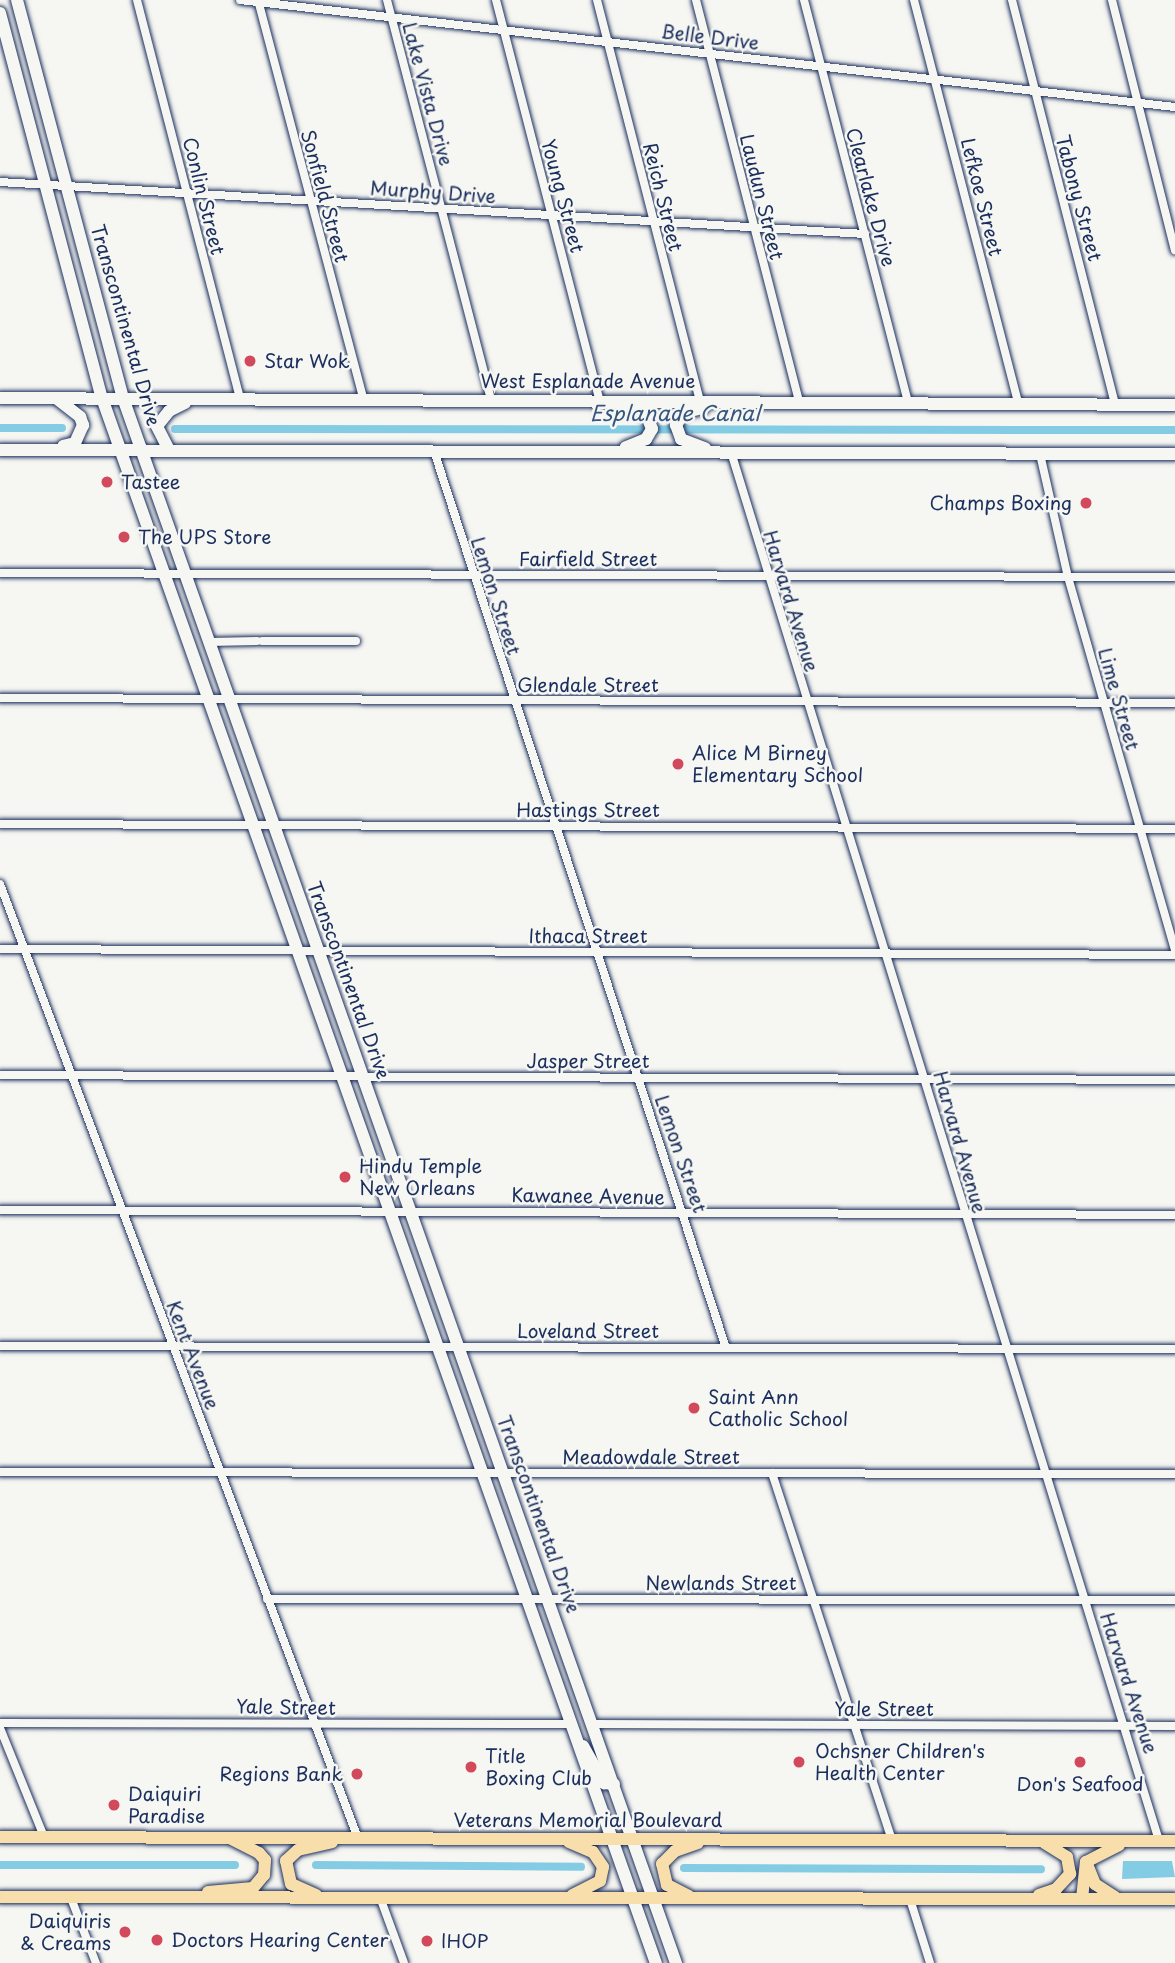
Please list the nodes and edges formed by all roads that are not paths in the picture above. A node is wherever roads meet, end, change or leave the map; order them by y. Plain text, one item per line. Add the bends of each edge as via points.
1 (17, 0) edge
2 (137, 0) edge
3 (240, 0) edge
4 (387, 0) edge
5 (496, 0) edge
6 (597, 0) edge
7 (696, 0) edge
8 (804, 0) edge
9 (914, 0) edge
10 (1012, 0) edge
11 (1112, 0) edge
12 (258, 1) edge
13 (0, 12) edge
14 (391, 17) junction
15 (503, 29) junction
16 (607, 41) junction
17 (710, 53) junction
18 (821, 66) junction
19 (935, 80) junction
20 (1035, 93) junction
21 (1138, 103) junction
22 (1175, 107) edge
23 (0, 182) edge
24 (44, 184) junction
25 (67, 187) junction
26 (188, 193) junction
27 (309, 200) junction
28 (442, 208) junction
29 (552, 215) junction
30 (654, 222) junction
31 (753, 228) junction
32 (864, 234) junction
33 (1175, 250) edge
34 (0, 398) edge
35 (55, 398) junction
36 (102, 398) junction
37 (123, 398) junction
38 (240, 399) junction
39 (364, 400) junction
40 (491, 400) junction
41 (188, 401) junction
42 (607, 401) junction
43 (700, 401) junction
44 (773, 402) junction
45 (799, 402) junction
46 (908, 402) junction
47 (1018, 403) junction
48 (1115, 404) junction
49 (1175, 405) edge
50 (0, 450) edge
51 (52, 450) junction
52 (122, 450) junction
53 (143, 450) junction
54 (169, 450) junction
55 (433, 451) junction
56 (598, 452) junction
57 (724, 452) junction
58 (1041, 454) junction
59 (1175, 454) edge
60 (148, 527) junction
61 (175, 542) junction
62 (0, 573) edge
63 (164, 573) junction
64 (185, 573) junction
65 (472, 574) junction
66 (766, 577) junction
67 (1068, 577) junction
68 (1175, 577) edge
69 (356, 641) dead end
70 (209, 642) junction
71 (0, 698) edge
72 (209, 699) junction
73 (229, 700) junction
74 (513, 701) junction
75 (804, 702) junction
76 (1103, 703) junction
77 (1175, 703) edge
78 (0, 824) edge
79 (256, 825) junction
80 (273, 825) junction
81 (555, 825) junction
82 (846, 827) junction
83 (1141, 829) junction
84 (1175, 829) edge
85 (0, 884) edge
86 (0, 949) edge
87 (24, 949) junction
88 (299, 950) junction
89 (318, 950) junction
90 (598, 952) junction
91 (884, 952) junction
92 (1175, 953) edge
93 (0, 1075) edge
94 (70, 1075) junction
95 (342, 1075) junction
96 (362, 1075) junction
97 (639, 1077) junction
98 (925, 1078) junction
99 (1175, 1080) edge
100 (121, 1209) junction
101 (0, 1210) edge
102 (391, 1210) junction
103 (410, 1210) junction
104 (685, 1213) junction
105 (964, 1214) junction
106 (1175, 1215) edge
107 (439, 1345) junction
108 (0, 1346) edge
109 (173, 1346) junction
110 (459, 1346) junction
111 (726, 1348) junction
112 (1008, 1348) junction
113 (1175, 1349) edge
114 (220, 1471) junction
115 (483, 1471) junction
116 (503, 1471) junction
117 (0, 1472) edge
118 (772, 1473) junction
119 (1046, 1474) junction
120 (1175, 1474) edge
121 (267, 1599) junction
122 (528, 1599) junction
123 (548, 1599) junction
124 (812, 1599) junction
125 (1086, 1600) junction
126 (1175, 1600) edge
127 (314, 1724) junction
128 (571, 1724) junction
129 (593, 1724) junction
130 (855, 1725) junction
131 (0, 1726) edge
132 (1126, 1726) junction
133 (1175, 1726) edge
134 (577, 1737) junction
135 (614, 1784) junction
136 (222, 1836) junction
137 (357, 1836) junction
138 (1, 1837) edge
139 (44, 1837) junction
140 (614, 1839) junction
141 (633, 1839) junction
142 (564, 1840) junction
143 (708, 1840) junction
144 (892, 1840) junction
145 (1041, 1841) junction
146 (1129, 1841) junction
147 (1159, 1841) junction
148 (1175, 1841) edge
149 (1086, 1862) junction
150 (0, 1897) edge
151 (71, 1898) junction
152 (632, 1898) junction
153 (653, 1898) junction
154 (693, 1898) junction
155 (192, 1899) junction
156 (559, 1899) junction
157 (910, 1899) junction
158 (1026, 1899) junction
159 (1082, 1899) junction
160 (1119, 1899) junction
161 (1175, 1899) edge
162 (331, 1900) junction
163 (381, 1900) junction
164 (96, 1963) edge
165 (404, 1963) edge
166 (656, 1963) edge
167 (676, 1963) edge
168 (930, 1963) edge

1 - 25 street, Transcontinental Drive
2 - 26 street, Conlin Street
3 - 12 street, Belle Drive
4 - 14 street, Lake Vista Drive
5 - 15 street, Young Street
6 - 16 street, Reich Street
7 - 17 street, Laudun Street
8 - 18 street, Clearlake Drive
9 - 19 street, Lefkoe Street
10 - 20 street, Tabony Street
11 - 21 street
12 - 14 street, Belle Drive
12 - 27 street, Sonfield Street
13 - 24 street, Transcontinental Drive
14 - 15 street, Belle Drive
14 - 28 street, Lake Vista Drive
15 - 16 street, Belle Drive
15 - 29 street, Young Street
16 - 17 street, Belle Drive
16 - 30 street, Reich Street
17 - 18 street, Belle Drive
17 - 31 street, Laudun Street
18 - 19 street, Belle Drive
18 - 32 street, Clearlake Drive
19 - 20 street, Belle Drive
19 - 47 street, Lefkoe Street
20 - 21 street, Belle Drive
20 - 48 street, Tabony Street
21 - 22 street, Belle Drive
21 - 33 street
23 - 24 street, Murphy Drive
24 - 25 street, Murphy Drive
24 - 36 street, Transcontinental Drive
25 - 26 street, Murphy Drive
25 - 37 street, Transcontinental Drive
26 - 27 street, Murphy Drive
26 - 38 street, Conlin Street
27 - 28 street, Murphy Drive
27 - 39 street, Sonfield Street
28 - 29 street, Murphy Drive
28 - 40 street, Lake Vista Drive
29 - 30 street, Murphy Drive
29 - 42 street, Young Street
30 - 31 street, Murphy Drive
30 - 43 street, Reich Street
31 - 32 street, Murphy Drive
31 - 45 street, Laudun Street
32 - 46 street, Clearlake Drive
34 - 35 street, West Esplanade Avenue
35 - 36 street, West Esplanade Avenue
35 - 51 street via 80,417 83,425 75,443
36 - 37 street, West Esplanade Avenue
36 - 52 street, Transcontinental Drive
37 - 41 street, West Esplanade Avenue
37 - 53 street, Transcontinental Drive
38 - 39 street, West Esplanade Avenue
38 - 41 street, West Esplanade Avenue
39 - 40 street, West Esplanade Avenue
40 - 42 street, West Esplanade Avenue
41 - 54 street via 169,411 157,426
42 - 43 street, West Esplanade Avenue
42 - 56 street via 646,414 649,434 636,446
43 - 44 street, West Esplanade Avenue
44 - 45 street, West Esplanade Avenue
44 - 57 street via 693,408 679,417 677,429 690,444
45 - 46 street, West Esplanade Avenue
46 - 47 street, West Esplanade Avenue
47 - 48 street, West Esplanade Avenue
48 - 49 street, West Esplanade Avenue
50 - 51 street
51 - 52 street
52 - 53 street
52 - 60 street, Transcontinental Drive
53 - 54 street
53 - 61 street, Transcontinental Drive
54 - 55 street
55 - 56 street
55 - 65 street, Lemon Street
56 - 57 street
57 - 58 street
57 - 66 street, Harvard Avenue
58 - 59 street
58 - 67 street, Lime Street
60 - 61 street via 164,544
60 - 63 street, Transcontinental Drive
61 - 64 street, Transcontinental Drive
62 - 63 street, Fairfield Street
63 - 64 street, Fairfield Street
63 - 72 street, Transcontinental Drive
64 - 65 street, Fairfield Street
64 - 70 street, Transcontinental Drive
65 - 66 street, Fairfield Street
65 - 74 street, Lemon Street
66 - 67 street, Fairfield Street
66 - 75 street, Harvard Avenue
67 - 68 street, Fairfield Street
67 - 76 street, Lime Street
69 - 70 street
70 - 73 street, Transcontinental Drive
71 - 72 street, Glendale Street
72 - 73 street, Glendale Street
72 - 79 street, Transcontinental Drive
73 - 74 street, Glendale Street
73 - 80 street, Transcontinental Drive
74 - 75 street, Glendale Street
74 - 81 street, Lemon Street
75 - 76 street, Glendale Street
75 - 82 street, Harvard Avenue
76 - 77 street, Glendale Street
76 - 83 street, Lime Street
78 - 79 street, Hastings Street
79 - 80 street, Hastings Street
79 - 88 street, Transcontinental Drive
80 - 81 street, Hastings Street
80 - 89 street, Transcontinental Drive
81 - 82 street, Hastings Street
81 - 90 street, Lemon Street
82 - 83 street, Hastings Street
82 - 91 street, Harvard Avenue
83 - 84 street, Hastings Street
83 - 92 street, Lime Street
85 - 87 street, Kent Avenue
86 - 87 street, Ithaca Street
87 - 88 street, Ithaca Street
87 - 94 street, Kent Avenue
88 - 89 street, Ithaca Street
88 - 95 street, Transcontinental Drive
89 - 90 street, Ithaca Street
89 - 96 street, Transcontinental Drive
90 - 91 street, Ithaca Street
90 - 97 street, Lemon Street
91 - 92 street, Ithaca Street
91 - 98 street, Harvard Avenue
93 - 94 street, Jasper Street
94 - 95 street, Jasper Street
94 - 100 street, Kent Avenue
95 - 96 street, Jasper Street
95 - 102 street, Transcontinental Drive
96 - 97 street, Jasper Street
96 - 103 street, Transcontinental Drive
97 - 98 street, Jasper Street
97 - 104 street, Lemon Street
98 - 99 street, Jasper Street
98 - 105 street, Harvard Avenue
100 - 101 street, Kawanee Avenue
100 - 102 street, Kawanee Avenue
100 - 109 street, Kent Avenue
102 - 103 street, Kawanee Avenue
102 - 107 street, Transcontinental Drive
103 - 104 street, Kawanee Avenue
103 - 110 street, Transcontinental Drive
104 - 105 street, Kawanee Avenue
104 - 111 street, Lemon Street
105 - 106 street, Kawanee Avenue
105 - 112 street, Harvard Avenue
107 - 109 street, Loveland Street
107 - 110 street, Loveland Street
107 - 115 street, Transcontinental Drive
108 - 109 street, Loveland Street
109 - 114 street, Kent Avenue
110 - 111 street, Loveland Street
110 - 116 street, Transcontinental Drive
111 - 112 street, Loveland Street
112 - 113 street, Loveland Street
112 - 119 street, Harvard Avenue
114 - 115 street, Meadowdale Street
114 - 117 street, Meadowdale Street
114 - 121 street, Kent Avenue
115 - 116 street, Meadowdale Street
115 - 122 street, Transcontinental Drive
116 - 118 street, Meadowdale Street
116 - 123 street, Transcontinental Drive
118 - 119 street, Meadowdale Street
118 - 124 street
119 - 120 street, Meadowdale Street
119 - 125 street, Harvard Avenue
121 - 122 street, Newlands Street
121 - 127 street, Kent Avenue
122 - 123 street, Newlands Street
122 - 128 street, Transcontinental Drive
123 - 124 street, Newlands Street
123 - 129 street, Transcontinental Drive
124 - 125 street, Newlands Street
124 - 130 street
125 - 126 street, Newlands Street
125 - 132 street, Harvard Avenue
127 - 128 street, Yale Street
127 - 131 street, Yale Street
127 - 137 street, Kent Avenue
128 - 134 street, Transcontinental Drive
129 - 130 street, Yale Street
129 - 135 street, Transcontinental Drive
130 - 132 street, Yale Street
130 - 144 street
131 - 139 street
132 - 133 street, Yale Street
132 - 147 street, Harvard Avenue
134 - 135 street via 604,1783
134 - 140 street, Transcontinental Drive
135 - 141 street, Transcontinental Drive
136 - 137 main road, Veterans Memorial Boulevard
136 - 139 main road, Veterans Memorial Boulevard
136 - 155 main road via 259,1853 265,1860 264,1875 253,1888 205,1892
137 - 142 main road, Veterans Memorial Boulevard
137 - 162 main road via 303,1848 286,1861 291,1884
138 - 139 main road, Veterans Memorial Boulevard
140 - 141 main road, Veterans Memorial Boulevard
140 - 142 main road, Veterans Memorial Boulevard
140 - 152 street, Transcontinental Drive
141 - 143 main road, Veterans Memorial Boulevard
141 - 153 street, Transcontinental Drive
142 - 156 main road via 600,1858 603,1875 587,1890
143 - 144 main road, Veterans Memorial Boulevard
143 - 154 main road via 675,1851 662,1864 667,1885
144 - 145 main road, Veterans Memorial Boulevard
145 - 146 main road, Veterans Memorial Boulevard
145 - 158 main road via 1067,1857 1070,1874 1056,1889
146 - 147 main road, Veterans Memorial Boulevard
146 - 149 main road
147 - 148 main road, Veterans Memorial Boulevard
149 - 159 main road
149 - 160 main road via 1095,1884
150 - 151 main road
151 - 155 main road
151 - 164 street
152 - 153 main road
152 - 156 main road
152 - 166 street, Transcontinental Drive
153 - 154 main road
153 - 167 street, Transcontinental Drive
154 - 157 main road
155 - 162 main road
156 - 163 main road
157 - 158 main road
157 - 168 street
158 - 159 main road
159 - 160 main road
160 - 161 main road
162 - 163 main road
163 - 165 street

